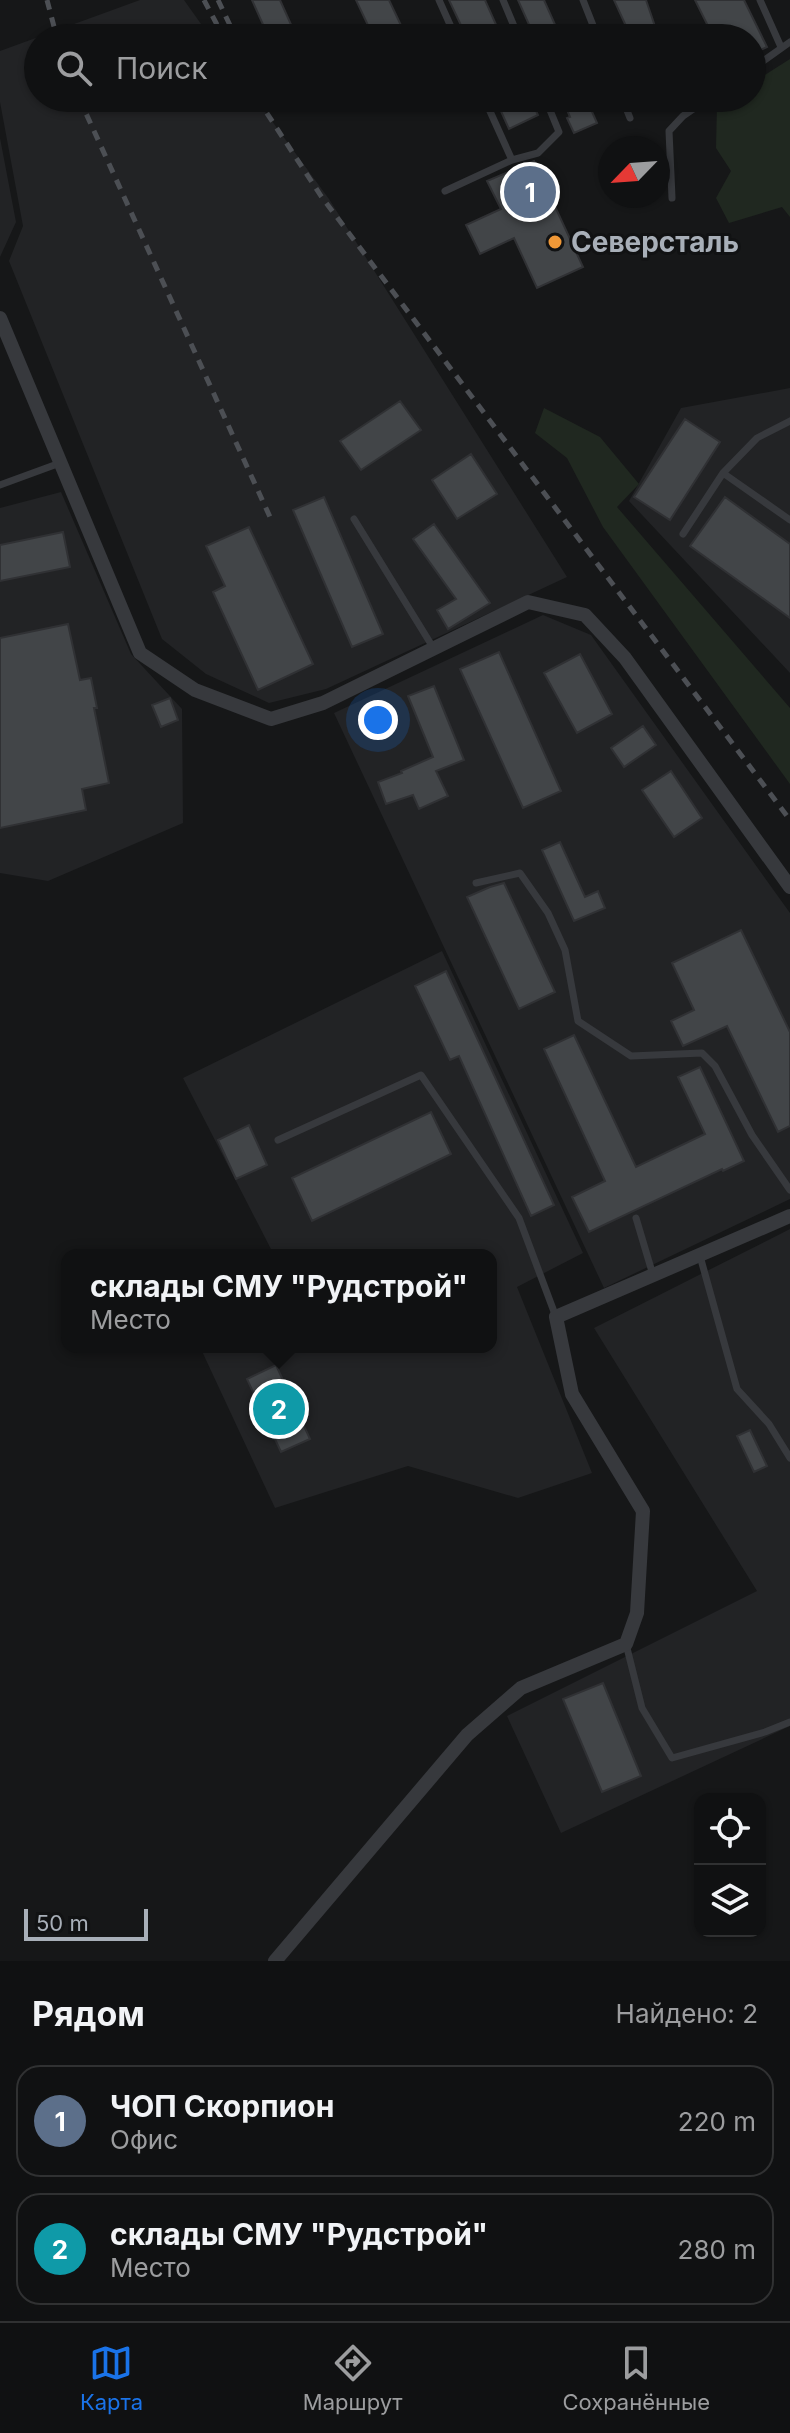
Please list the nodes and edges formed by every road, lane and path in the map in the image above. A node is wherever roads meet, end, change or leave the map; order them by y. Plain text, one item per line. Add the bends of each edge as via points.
1 (439, 0) edge
2 (503, 0) edge
3 (583, 0) edge
4 (760, 0) edge
5 (450, 24) edge
6 (513, 24) edge
7 (592, 24) edge
8 (790, 42) edge
9 (781, 47) junction
10 (766, 58) edge
11 (490, 112) edge
12 (551, 112) edge
13 (628, 112) edge
14 (689, 112) edge
15 (630, 118) dead end
16 (512, 160) junction
17 (445, 191) dead end
18 (672, 198) dead end
19 (0, 318) edge
20 (790, 421) edge
21 (60, 463) junction
22 (723, 473) junction
23 (0, 485) edge
24 (354, 519) dead end
25 (790, 520) edge
26 (683, 534) dead end
27 (434, 649) junction
28 (476, 883) dead end
29 (790, 887) edge
30 (278, 1140) dead end
31 (790, 1190) edge
32 (790, 1216) edge
33 (636, 1218) dead end
34 (700, 1255) junction
35 (653, 1275) junction
36 (556, 1317) junction
37 (790, 1458) edge
38 (626, 1644) junction
39 (790, 1722) edge
40 (275, 1961) edge

1 - 5 lane
2 - 6 lane
3 - 7 lane
4 - 9 lane
8 - 9 lane
9 - 10 lane
11 - 16 lane
12 - 16 lane via 559,132 538,153
13 - 15 lane
14 - 18 lane via 669,131
16 - 17 lane
19 - 21 street
20 - 22 lane via 757,438
21 - 23 lane
21 - 27 street via 140,653 195,690 271,719 323,703
22 - 25 lane
22 - 26 lane
24 - 27 lane
27 - 29 street via 528,602 585,615 625,658
28 - 31 lane via 520,873 565,950 578,1021 631,1056 702,1053
30 - 36 lane via 421,1075 519,1218
32 - 34 street
33 - 35 lane
34 - 35 street
34 - 37 lane via 737,1389 769,1424
35 - 36 street
36 - 38 street via 572,1394 643,1511 637,1613
38 - 39 lane via 642,1708 672,1758
38 - 40 street via 521,1688 467,1735

